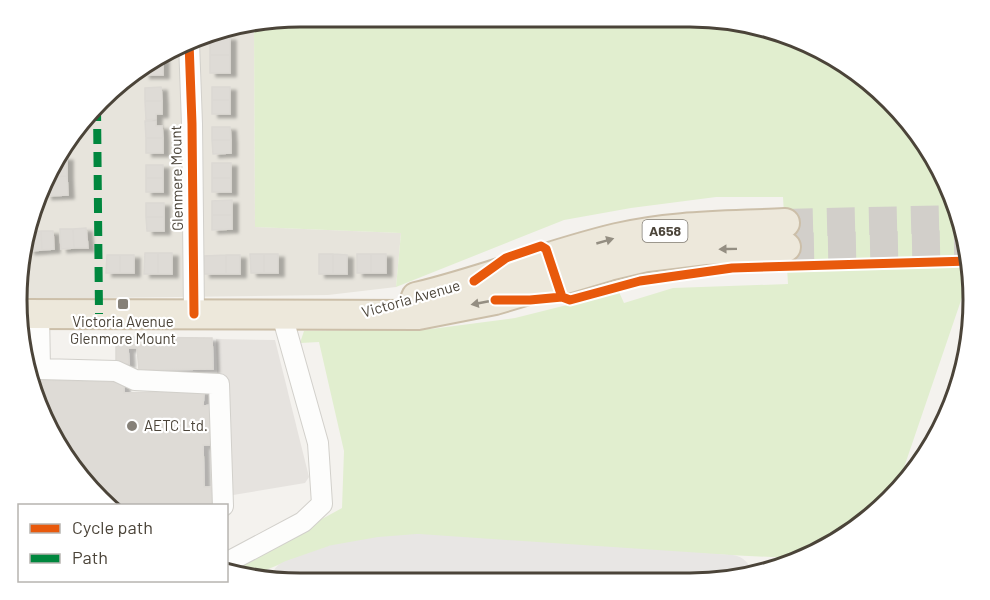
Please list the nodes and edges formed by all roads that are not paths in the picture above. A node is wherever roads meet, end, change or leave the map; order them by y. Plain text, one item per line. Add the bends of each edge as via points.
1 (189, 51) edge
2 (786, 235) tunnel mouth
3 (29, 313) edge
4 (194, 314) junction
5 (282, 315) junction
6 (223, 504) edge
7 (228, 562) edge

1 - 4 street, Glenmere Mount
2 - 5 highway, Victoria Avenue / A658 via 647,257 495,300 418,315
3 - 4 highway, Victoria Avenue / A658
3 - 6 street via 40,369 116,371 135,380 219,384
4 - 5 highway, Victoria Avenue / A658
5 - 7 street via 318,443 322,504 303,522

